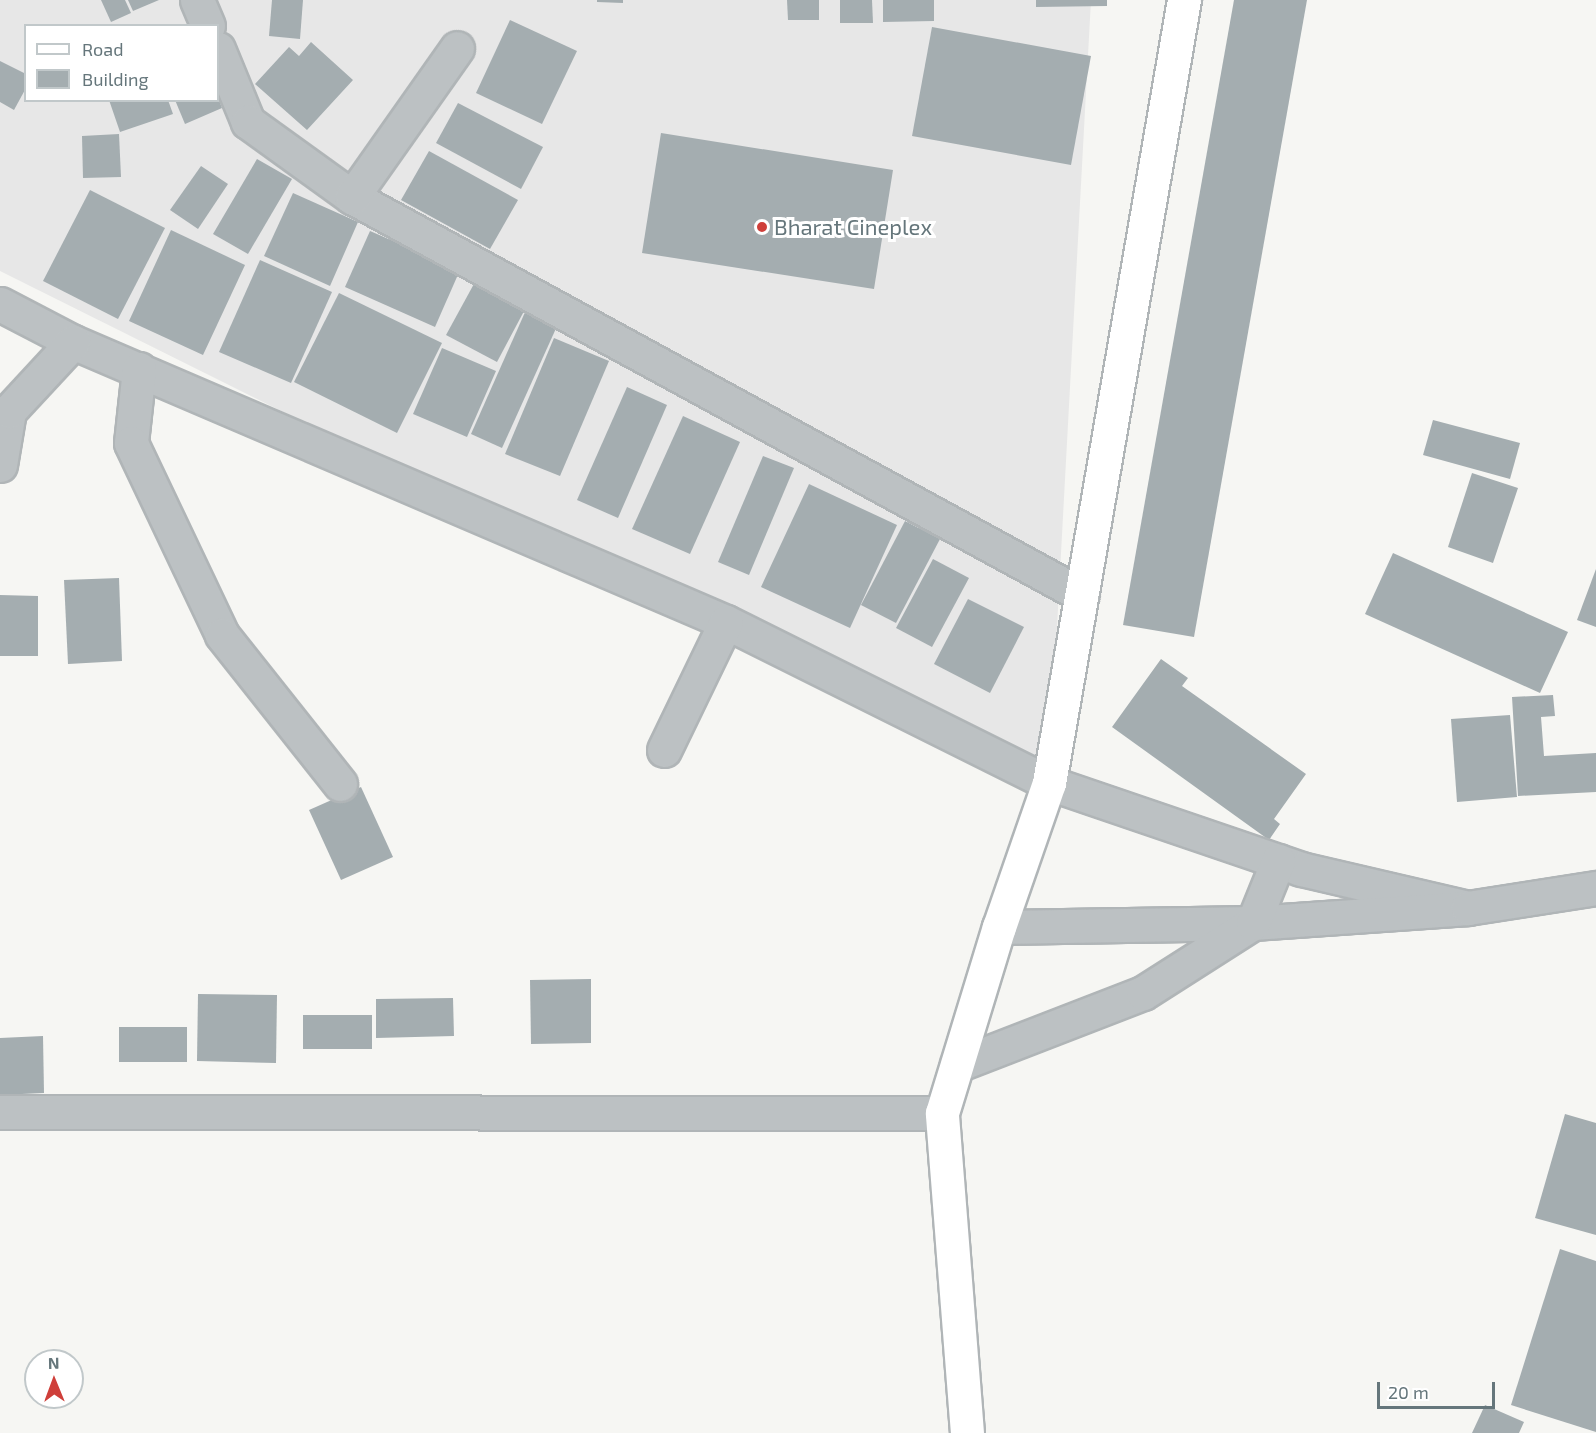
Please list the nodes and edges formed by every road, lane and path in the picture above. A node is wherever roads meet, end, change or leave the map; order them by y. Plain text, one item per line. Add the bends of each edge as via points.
1 (197, 0) edge
2 (1184, 0) edge
3 (207, 24) edge
4 (457, 48) dead end
5 (219, 51) edge
6 (352, 197) junction
7 (0, 304) edge
8 (73, 342) junction
9 (139, 369) junction
10 (0, 465) edge
11 (1082, 595) junction
12 (726, 622) junction
13 (664, 750) dead end
14 (1049, 783) junction
15 (340, 784) dead end
16 (1278, 861) junction
17 (1596, 888) edge
18 (1468, 908) junction
19 (1253, 923) junction
20 (999, 927) junction
21 (957, 1065) junction
22 (0, 1112) edge
23 (942, 1113) junction
24 (967, 1433) edge

1 - 3 street
2 - 11 main road
4 - 6 street
5 - 6 street via 248,122
6 - 11 street
7 - 8 street
8 - 9 street
8 - 10 street via 9,411
9 - 12 street
9 - 15 street via 130,443 222,635
11 - 14 main road
12 - 13 street
12 - 14 street
14 - 16 street
14 - 20 main road
16 - 18 street
16 - 19 street
17 - 18 street
18 - 19 street
19 - 20 street
19 - 21 street via 1143,993
20 - 21 main road
21 - 23 main road
22 - 23 street
23 - 24 main road

